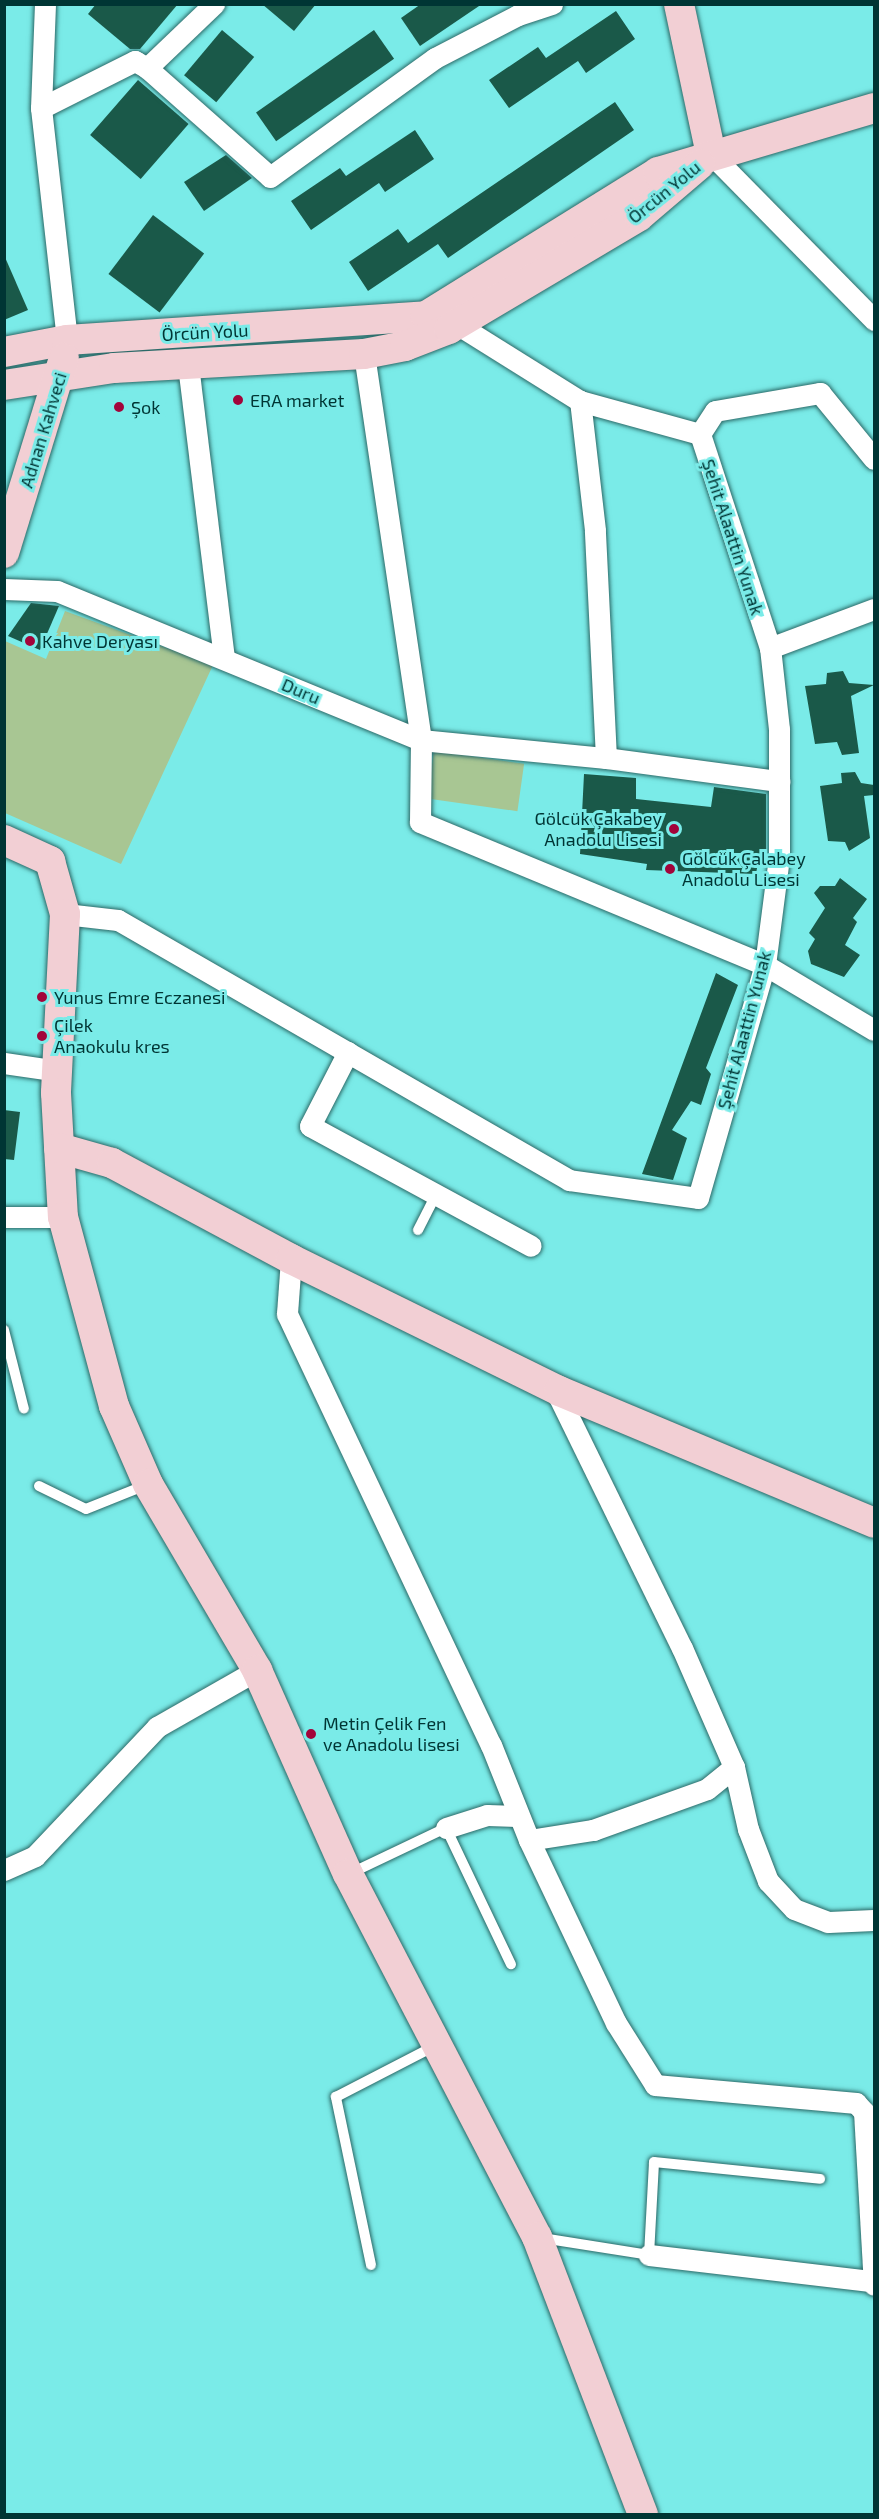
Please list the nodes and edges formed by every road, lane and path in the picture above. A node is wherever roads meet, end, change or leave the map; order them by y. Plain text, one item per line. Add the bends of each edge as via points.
1 (45, 4) edge
2 (552, 4) edge
3 (679, 4) edge
4 (210, 6) edge
5 (147, 68) junction
6 (41, 108) junction
7 (874, 108) edge
8 (711, 154) junction
9 (874, 320) edge
10 (457, 324) junction
11 (67, 340) junction
12 (4, 352) edge
13 (364, 354) junction
14 (188, 365) junction
15 (61, 376) junction
16 (4, 385) edge
17 (580, 401) junction
18 (700, 434) junction
19 (874, 459) edge
20 (4, 554) edge
21 (4, 589) edge
22 (874, 609) edge
23 (770, 648) junction
24 (224, 658) junction
25 (421, 740) junction
26 (606, 758) junction
27 (779, 781) junction
28 (4, 840) edge
29 (65, 914) junction
30 (765, 965) junction
31 (874, 1030) edge
32 (348, 1052) junction
33 (4, 1063) edge
34 (58, 1071) junction
35 (59, 1148) junction
36 (436, 1194) junction
37 (4, 1217) edge
38 (63, 1217) junction
39 (418, 1230) dead end
40 (531, 1246) dead end
41 (291, 1259) junction
42 (4, 1330) edge
43 (555, 1389) junction
44 (24, 1409) dead end
45 (148, 1485) junction
46 (39, 1486) dead end
47 (874, 1523) edge
48 (257, 1670) junction
49 (734, 1767) junction
50 (517, 1816) junction
51 (446, 1828) junction
52 (529, 1840) junction
53 (4, 1870) edge
54 (348, 1874) junction
55 (874, 1920) edge
56 (511, 1964) dead end
57 (435, 2046) junction
58 (869, 2110) edge
59 (820, 2179) dead end
60 (537, 2237) junction
61 (649, 2255) junction
62 (371, 2265) dead end
63 (873, 2283) edge
64 (643, 2514) edge

1 - 6 street
2 - 5 street via 518,15 435,58 270,177
3 - 8 street
4 - 5 street
5 - 6 street via 135,61
6 - 11 street
7 - 8 street
8 - 9 street
8 - 10 street, Örcün Yolu via 639,216
8 - 11 street, Örcün Yolu via 658,172 426,315
10 - 13 street, Örcün Yolu via 405,346
10 - 17 street
11 - 12 street, Örcün Yolu
11 - 15 street, Adnan Kahveci
13 - 14 street, Örcün Yolu
13 - 25 street
14 - 15 street, Örcün Yolu
14 - 24 street
15 - 16 street, Örcün Yolu
15 - 20 street, Adnan Kahveci
17 - 18 street, Şehit Alaattin Yunak
17 - 26 street via 595,530
18 - 19 street via 716,411 820,393
18 - 23 street, Şehit Alaattin Yunak
21 - 24 street, Duru via 57,591
22 - 23 street
23 - 27 street, Şehit Alaattin Yunak
24 - 25 street, Duru
25 - 26 street, Duru
25 - 30 street via 420,822
26 - 27 street, Duru
27 - 30 street, Şehit Alaattin Yunak via 779,857
28 - 29 street via 50,861
29 - 32 street via 118,920
29 - 34 street
30 - 31 street
30 - 32 street, Şehit Alaattin Yunak via 698,1198 569,1180
32 - 36 street via 310,1126
33 - 34 street
34 - 35 street
35 - 38 street
35 - 41 street via 112,1163
36 - 39 lane
36 - 40 street
37 - 38 street
38 - 45 street via 114,1406
41 - 43 street
41 - 50 street via 287,1314 491,1745
42 - 44 lane
43 - 47 street
43 - 49 street via 682,1648
45 - 46 lane via 86,1509
45 - 48 street
48 - 53 street via 157,1727 35,1856
48 - 54 street
49 - 52 street via 706,1789 593,1830
49 - 55 street via 748,1829 768,1881 794,1909 828,1922
50 - 51 street via 487,1815
50 - 52 street
51 - 54 lane
51 - 56 lane
52 - 58 street via 616,2024 655,2085 856,2103
54 - 57 street
57 - 60 street
57 - 62 lane via 336,2097
58 - 63 street
59 - 61 lane via 654,2162
60 - 61 lane
60 - 64 street
61 - 63 street

